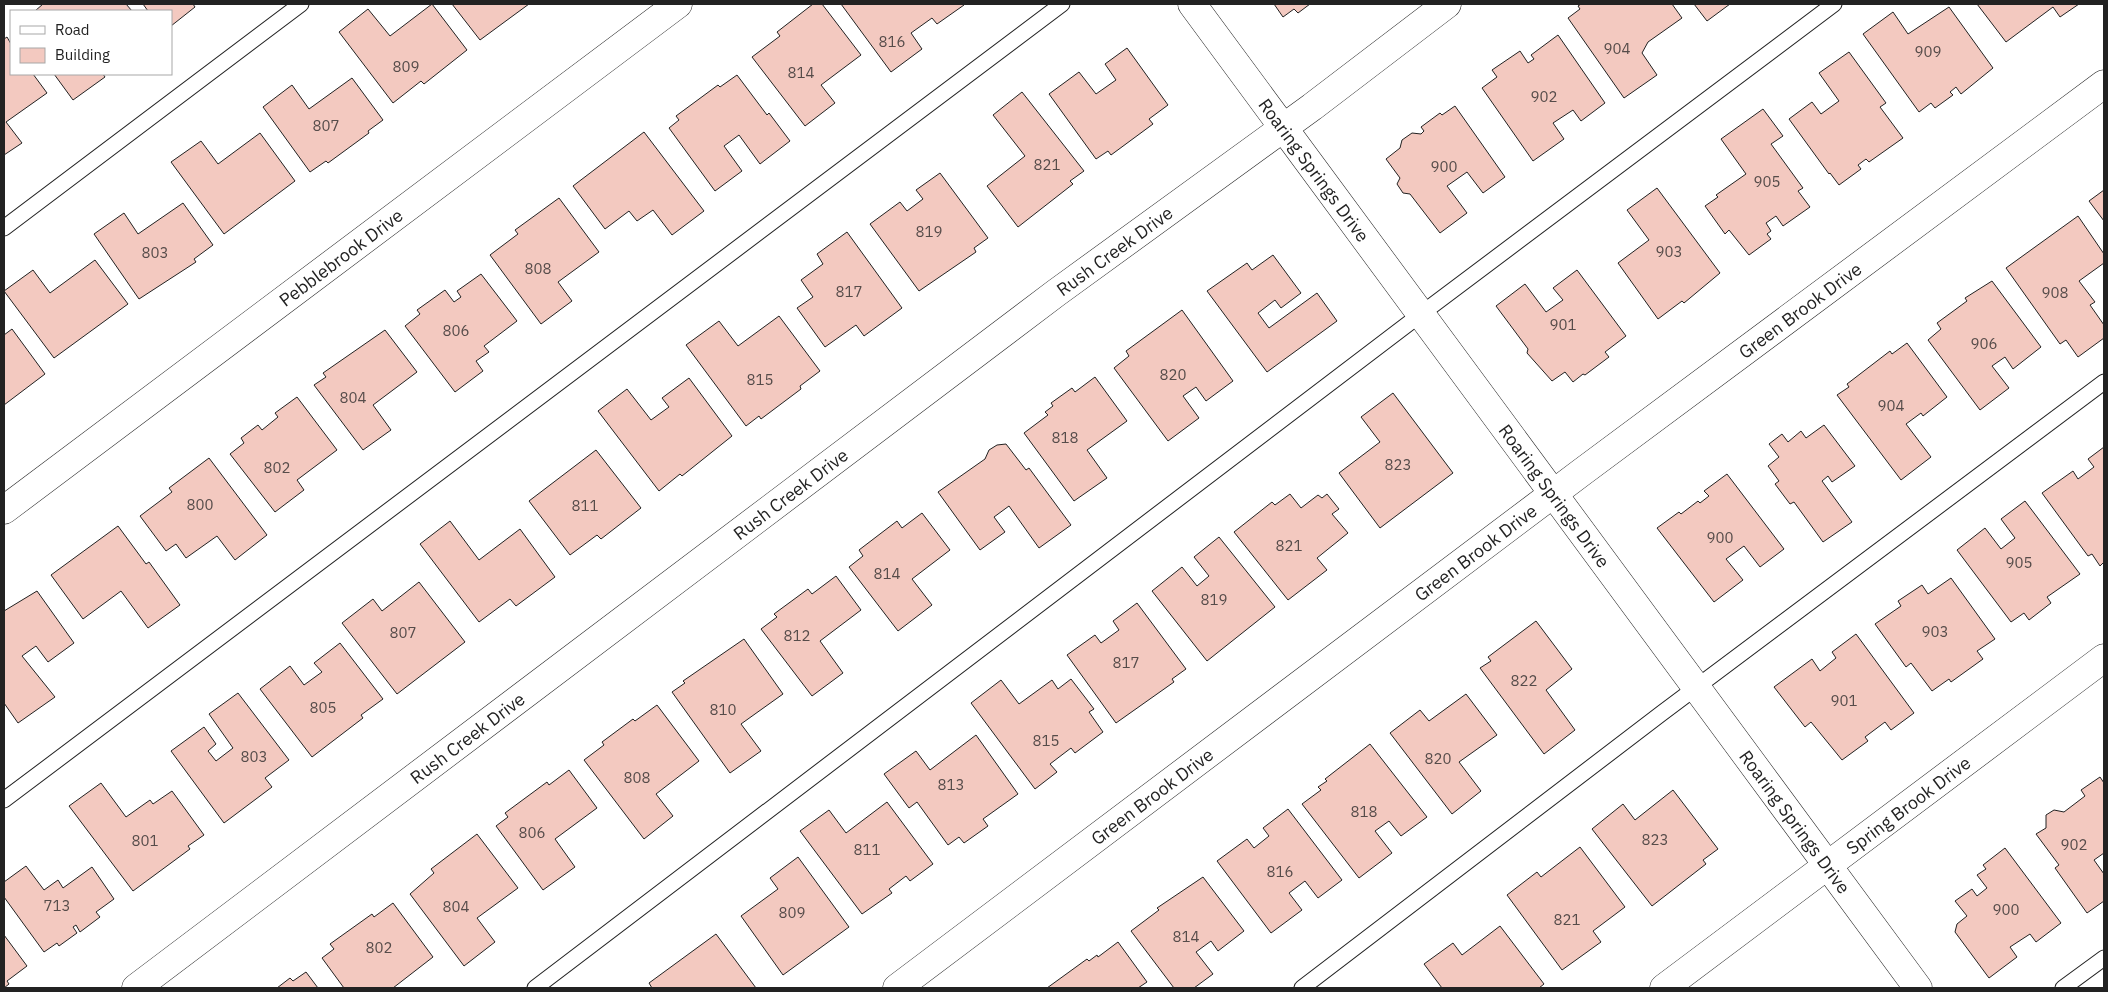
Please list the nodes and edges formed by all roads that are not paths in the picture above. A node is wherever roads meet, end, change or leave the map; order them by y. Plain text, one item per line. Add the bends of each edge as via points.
1 (301, 4) edge
2 (678, 4) edge
3 (1062, 4) edge
4 (1192, 4) edge
5 (1447, 4) edge
6 (1834, 4) edge
7 (2104, 84) edge
8 (1283, 127) junction
9 (4, 228) edge
10 (1421, 314) junction
11 (2104, 382) edge
12 (1553, 494) junction
13 (4, 510) edge
14 (2104, 658) edge
15 (1696, 687) junction
16 (4, 800) edge
17 (1827, 866) junction
18 (2104, 958) edge
19 (136, 988) edge
20 (535, 988) edge
21 (897, 988) edge
22 (1302, 988) edge
23 (1664, 988) edge
24 (1918, 988) edge
25 (2064, 988) edge

1 - 9 lane
2 - 13 street, Pebblebrook Drive
3 - 16 lane
4 - 8 street, Roaring Springs Drive
5 - 8 street, Rush Creek Drive
6 - 10 lane
7 - 12 street, Green Brook Drive
8 - 10 street, Roaring Springs Drive
8 - 19 street, Rush Creek Drive via 1056,293
10 - 12 street, Roaring Springs Drive
10 - 20 lane
11 - 15 lane
12 - 15 street, Roaring Springs Drive
12 - 21 street, Green Brook Drive
14 - 17 street, Spring Brook Drive
15 - 17 street, Roaring Springs Drive
15 - 22 lane
17 - 23 street, Spring Brook Drive
17 - 24 street, Roaring Springs Drive
18 - 25 lane

